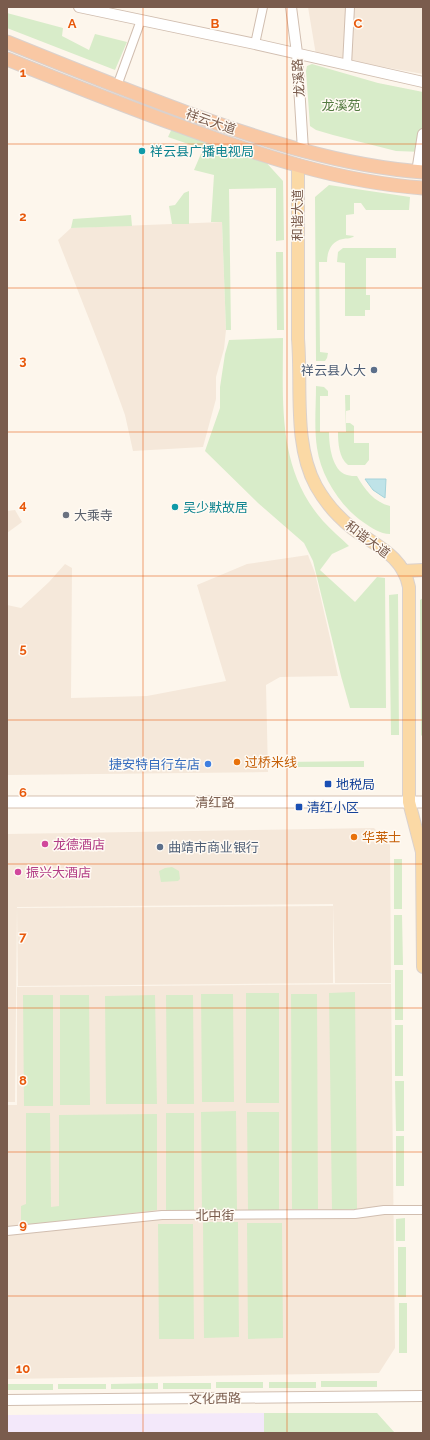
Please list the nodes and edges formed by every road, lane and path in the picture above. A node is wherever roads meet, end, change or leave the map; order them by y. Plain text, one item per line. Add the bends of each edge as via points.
1 (79, 7) edge
2 (262, 7) edge
3 (291, 7) edge
4 (350, 7) edge
5 (141, 20) junction
6 (7, 42) edge
7 (255, 44) junction
8 (296, 53) junction
9 (7, 59) edge
10 (348, 65) junction
11 (423, 82) edge
12 (117, 86) junction
13 (423, 134) edge
14 (303, 150) junction
15 (298, 165) junction
16 (420, 172) edge
17 (423, 188) edge
18 (423, 570) edge
19 (403, 571) junction
20 (7, 802) edge
21 (409, 802) junction
22 (423, 802) edge
23 (423, 967) edge
24 (423, 1210) edge
25 (7, 1231) edge
26 (423, 1396) edge
27 (7, 1400) edge

1 - 5 street
2 - 7 street
3 - 8 street, 龙溪路
4 - 10 street
5 - 7 street
5 - 12 street
6 - 12 highway, 祥云大道
7 - 8 street
8 - 10 street
8 - 14 street, 龙溪路
9 - 15 highway, 祥云大道 via 164,120
10 - 11 street
12 - 14 highway, 祥云大道 via 205,119
13 - 16 street
14 - 15 highway
14 - 16 highway, 祥云大道 via 369,165
15 - 17 highway, 祥云大道 via 366,180
15 - 19 main road, 和谐大道 via 298,339 305,457 316,487 341,519 386,551
18 - 19 main road
19 - 21 main road, 和谐大道 via 408,587
20 - 21 main road, 清红路
21 - 22 main road, 清红路
21 - 23 main road, 和谐大道 via 422,852
24 - 25 street, 北中街 via 384,1210 355,1214 162,1215
26 - 27 street, 文化西路

